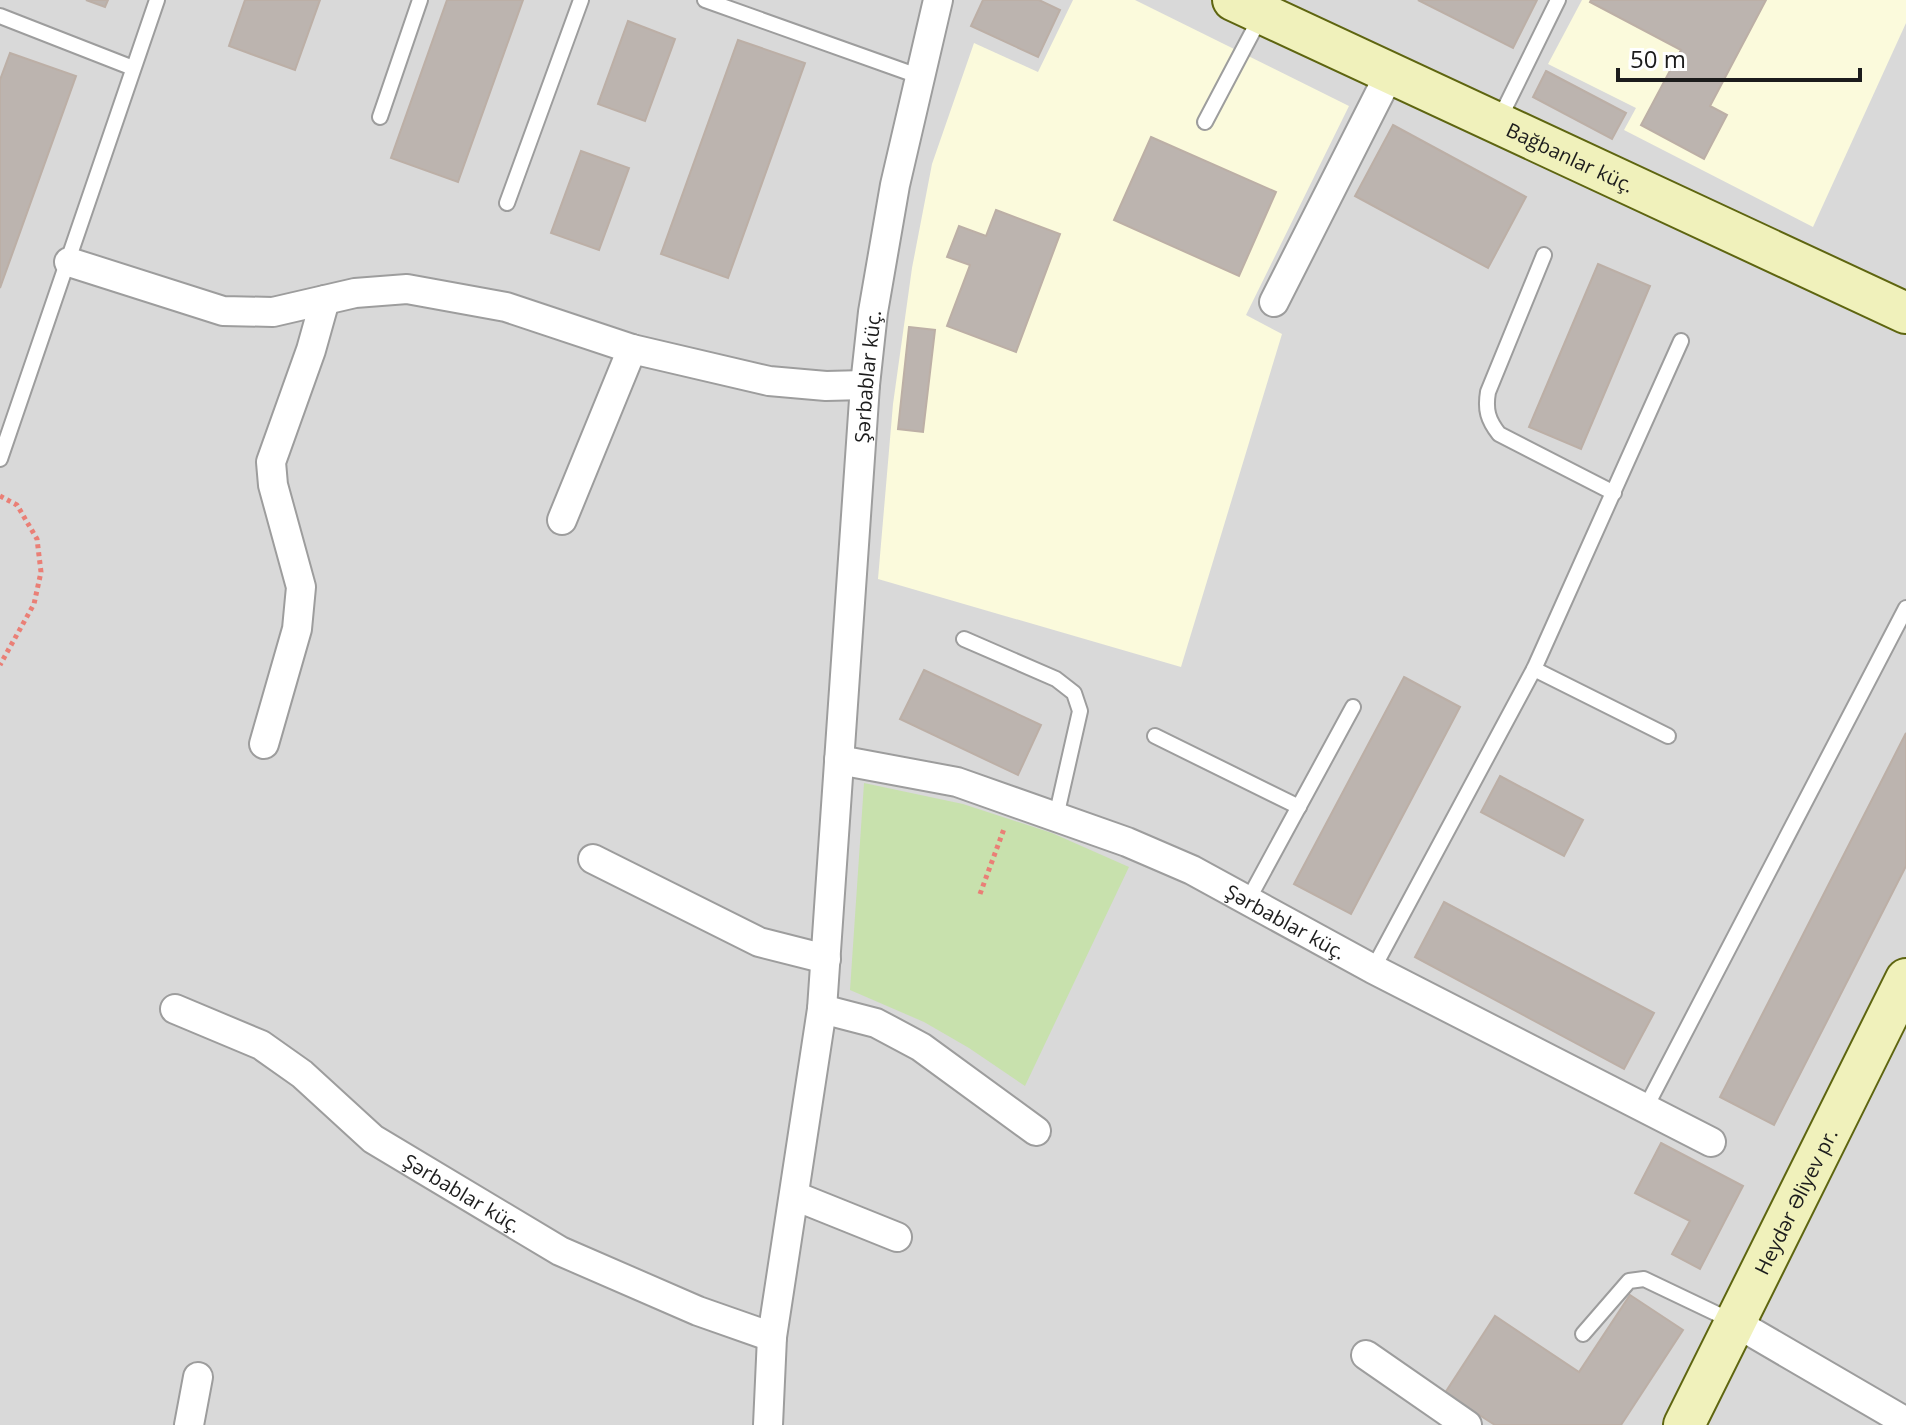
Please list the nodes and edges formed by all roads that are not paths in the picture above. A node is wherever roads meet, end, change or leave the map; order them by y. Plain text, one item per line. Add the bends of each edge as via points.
1 (157, 0) edge
2 (420, 0) edge
3 (581, 0) edge
4 (705, 0) edge
5 (938, 0) edge
6 (1558, 0) edge
7 (1248, 7) edge
8 (0, 16) edge
9 (133, 68) junction
10 (1390, 73) junction
11 (921, 77) junction
12 (380, 117) dead end
13 (1205, 122) dead end
14 (1498, 124) junction
15 (507, 203) dead end
16 (1544, 255) dead end
17 (69, 262) junction
18 (325, 300) junction
19 (1274, 302) dead end
20 (1906, 313) edge
21 (1681, 341) dead end
22 (632, 349) junction
23 (865, 385) junction
24 (0, 459) edge
25 (1614, 493) junction
26 (562, 520) dead end
27 (1906, 608) edge
28 (964, 639) dead end
29 (1534, 669) junction
30 (1353, 707) dead end
31 (1155, 736) dead end
32 (1668, 736) dead end
33 (264, 744) dead end
34 (839, 760) junction
35 (1299, 807) junction
36 (1056, 817) junction
37 (593, 859) dead end
38 (1247, 902) junction
39 (826, 959) junction
40 (1373, 969) junction
41 (1906, 979) edge
42 (175, 1009) dead end
43 (822, 1009) junction
44 (1645, 1109) junction
45 (1036, 1131) dead end
46 (1711, 1142) dead end
47 (795, 1196) junction
48 (897, 1237) dead end
49 (1736, 1323) junction
50 (1583, 1334) dead end
51 (772, 1337) junction
52 (1366, 1355) dead end
53 (198, 1377) dead end
54 (1906, 1422) edge
55 (189, 1425) edge
56 (768, 1425) edge
57 (1467, 1425) edge
58 (1684, 1425) edge

1 - 9 lane
2 - 12 lane
3 - 15 lane
4 - 11 lane
5 - 11 street, Şərbablar küç.
6 - 14 lane
7 - 10 street, Bağbanlar küç.
7 - 13 lane
8 - 9 lane
9 - 17 lane
10 - 14 street, Bağbanlar küç.
10 - 19 street
11 - 23 street, Şərbablar küç. via 895,185
14 - 20 street, Bağbanlar küç.
16 - 25 lane via 1488,392 1490,422 1499,434
17 - 18 street via 223,311 273,312
17 - 24 lane
18 - 22 street via 407,289 506,307
18 - 33 street via 271,462 301,587 297,629
21 - 25 lane
22 - 23 street via 769,381
22 - 26 street
23 - 34 street, Şərbablar küç.
25 - 29 lane
27 - 44 lane
28 - 36 lane via 1056,679 1074,693 1080,711
29 - 32 lane
29 - 40 lane
30 - 35 lane
31 - 35 lane
34 - 36 street, Şərbablar küç. via 957,782
34 - 39 street, Şərbablar küç.
35 - 38 lane
36 - 38 street, Şərbablar küç. via 1192,870
37 - 39 street via 759,942
38 - 40 street, Şərbablar küç.
39 - 43 street, Şərbablar küç.
40 - 44 street, Şərbablar küç.
41 - 49 street, Heydər Əliyev pr.
42 - 51 street, Şərbablar küç. via 261,1045 302,1074 373,1139 560,1251
43 - 45 street via 876,1023 921,1047
43 - 47 street, Şərbablar küç.
44 - 46 street, Şərbablar küç.
47 - 48 street
47 - 51 street, Şərbablar küç.
49 - 50 lane via 1644,1279 1629,1281
49 - 54 street
49 - 58 street, Heydər Əliyev pr.
51 - 56 street, Şərbablar küç.
52 - 57 street
53 - 55 street

